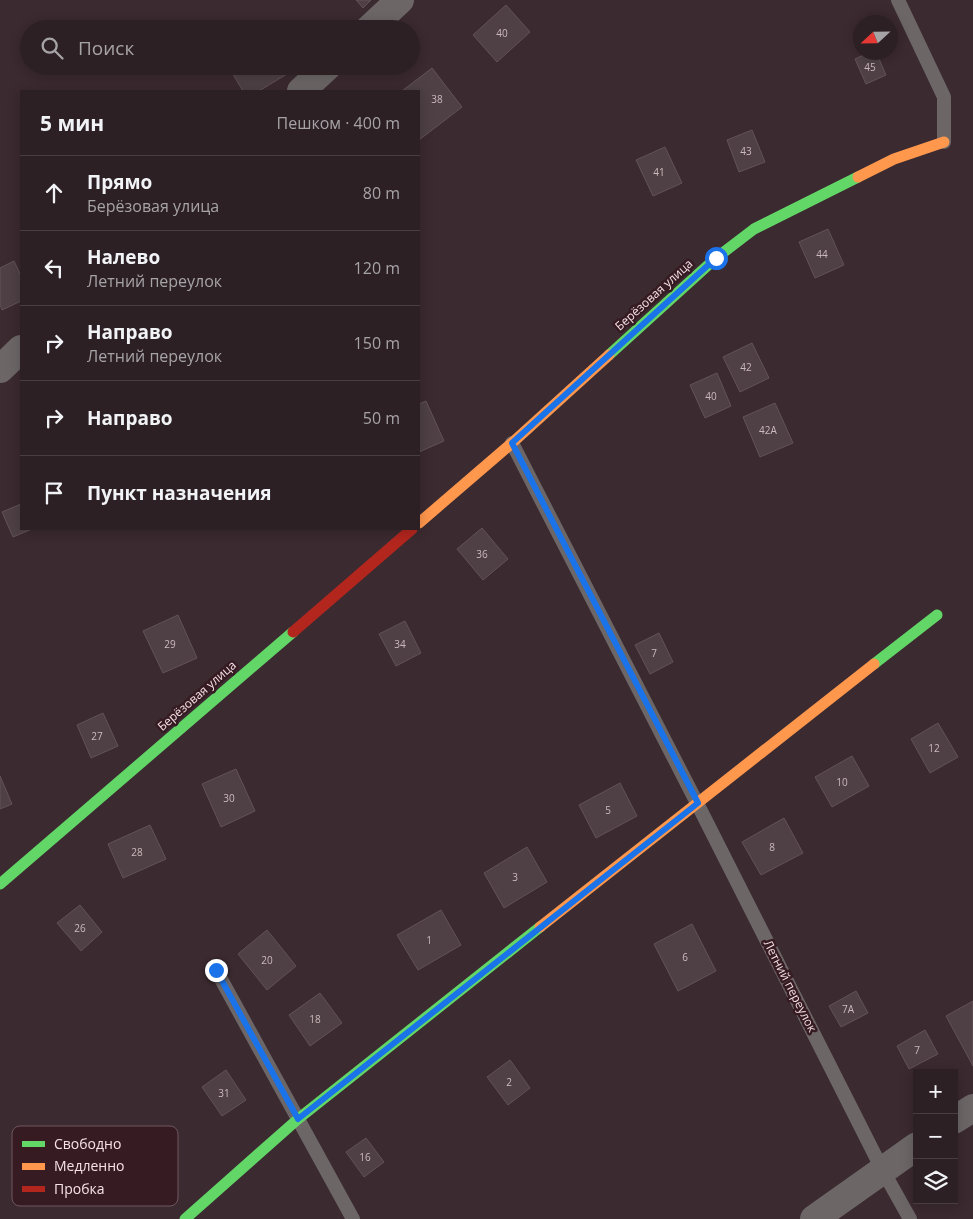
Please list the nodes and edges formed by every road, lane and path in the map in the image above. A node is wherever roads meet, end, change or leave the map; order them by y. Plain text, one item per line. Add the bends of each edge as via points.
1 (400, 0) edge
2 (898, 0) edge
3 (379, 20) edge
4 (318, 75) edge
5 (302, 90) edge
6 (944, 142) joint
7 (20, 351) edge
8 (0, 369) edge
9 (512, 443) junction
10 (420, 522) edge
11 (411, 530) edge
12 (937, 615) dead end
13 (698, 803) junction
14 (0, 884) edge
15 (216, 970) dead end
16 (973, 1108) edge
17 (958, 1117) edge
18 (298, 1119) junction
19 (913, 1149) edge
20 (882, 1169) junction
21 (185, 1219) edge
22 (353, 1219) edge
23 (814, 1219) edge
24 (910, 1219) edge

1 - 3 street
2 - 6 lane via 944,97
4 - 5 street
6 - 9 street, Берёзовая улица via 894,159 754,229 716,258
7 - 8 street
9 - 10 street, Берёзовая улица
9 - 13 lane, Летний переулок
11 - 14 street, Берёзовая улица
12 - 13 street
13 - 18 street
13 - 20 lane, Летний переулок
15 - 18 lane
16 - 17 street
18 - 21 street
18 - 22 lane
19 - 20 street
20 - 23 street
20 - 24 lane, Летний переулок

